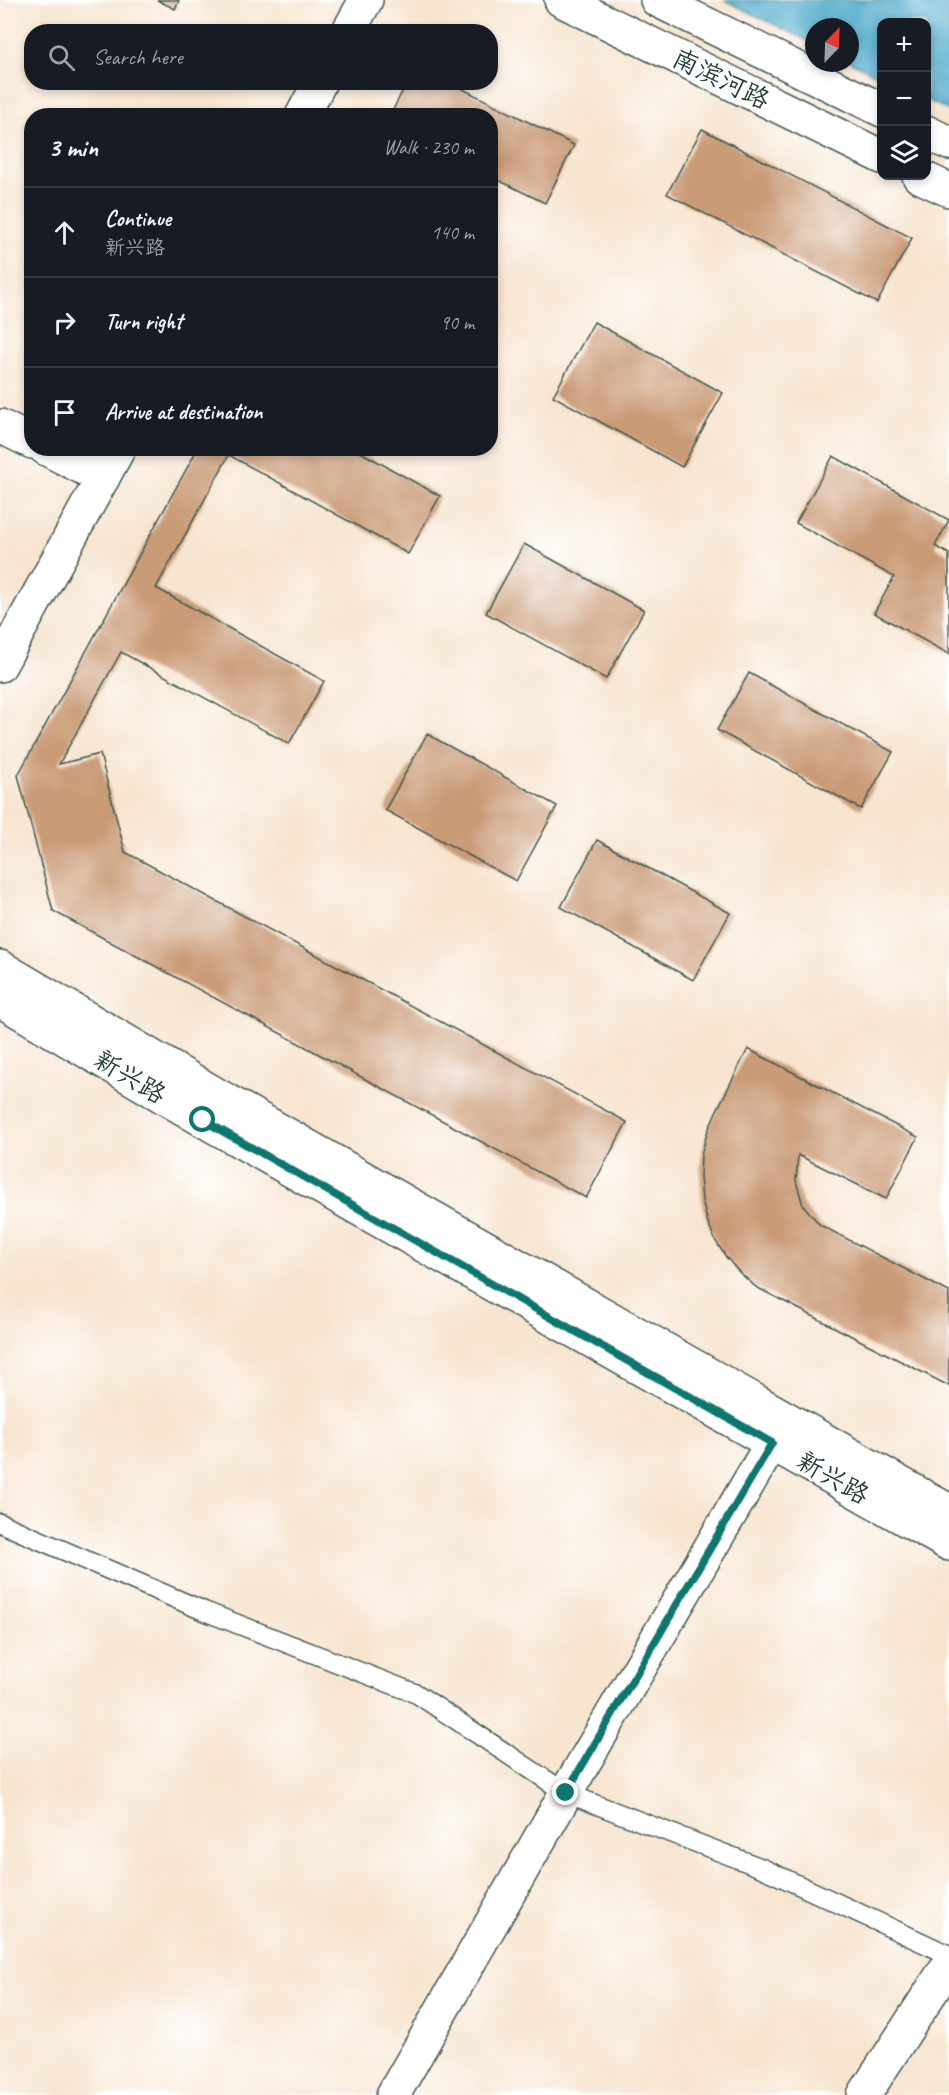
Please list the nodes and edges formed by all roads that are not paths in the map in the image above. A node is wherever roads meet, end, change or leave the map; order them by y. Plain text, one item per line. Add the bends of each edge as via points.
1 (366, 0) edge
2 (561, 0) edge
3 (657, 0) edge
4 (352, 24) edge
5 (316, 90) edge
6 (306, 108) edge
7 (877, 108) edge
8 (931, 134) edge
9 (949, 143) edge
10 (877, 155) edge
11 (928, 180) edge
12 (949, 190) edge
13 (0, 426) edge
14 (24, 438) edge
15 (60, 456) edge
16 (115, 456) edge
17 (103, 478) junction
18 (0, 665) edge
19 (0, 967) edge
20 (0, 1000) edge
21 (772, 1443) junction
22 (949, 1511) edge
23 (0, 1523) edge
24 (949, 1544) edge
25 (566, 1793) junction
26 (949, 1955) edge
27 (949, 1964) edge
28 (393, 2095) edge
29 (864, 2095) edge

1 - 4 main road
2 - 10 main road, 南滨河路
3 - 7 main road
5 - 6 main road
8 - 9 main road
11 - 12 main road
13 - 14 main road
15 - 17 main road
16 - 17 main road
17 - 18 main road
19 - 22 main road, 新兴路 via 217,1095
20 - 21 main road, 新兴路 via 203,1120
21 - 24 main road, 新兴路
21 - 25 main road
23 - 25 lane via 204,1611 417,1694
25 - 26 lane via 762,1868
25 - 28 main road
27 - 29 main road

